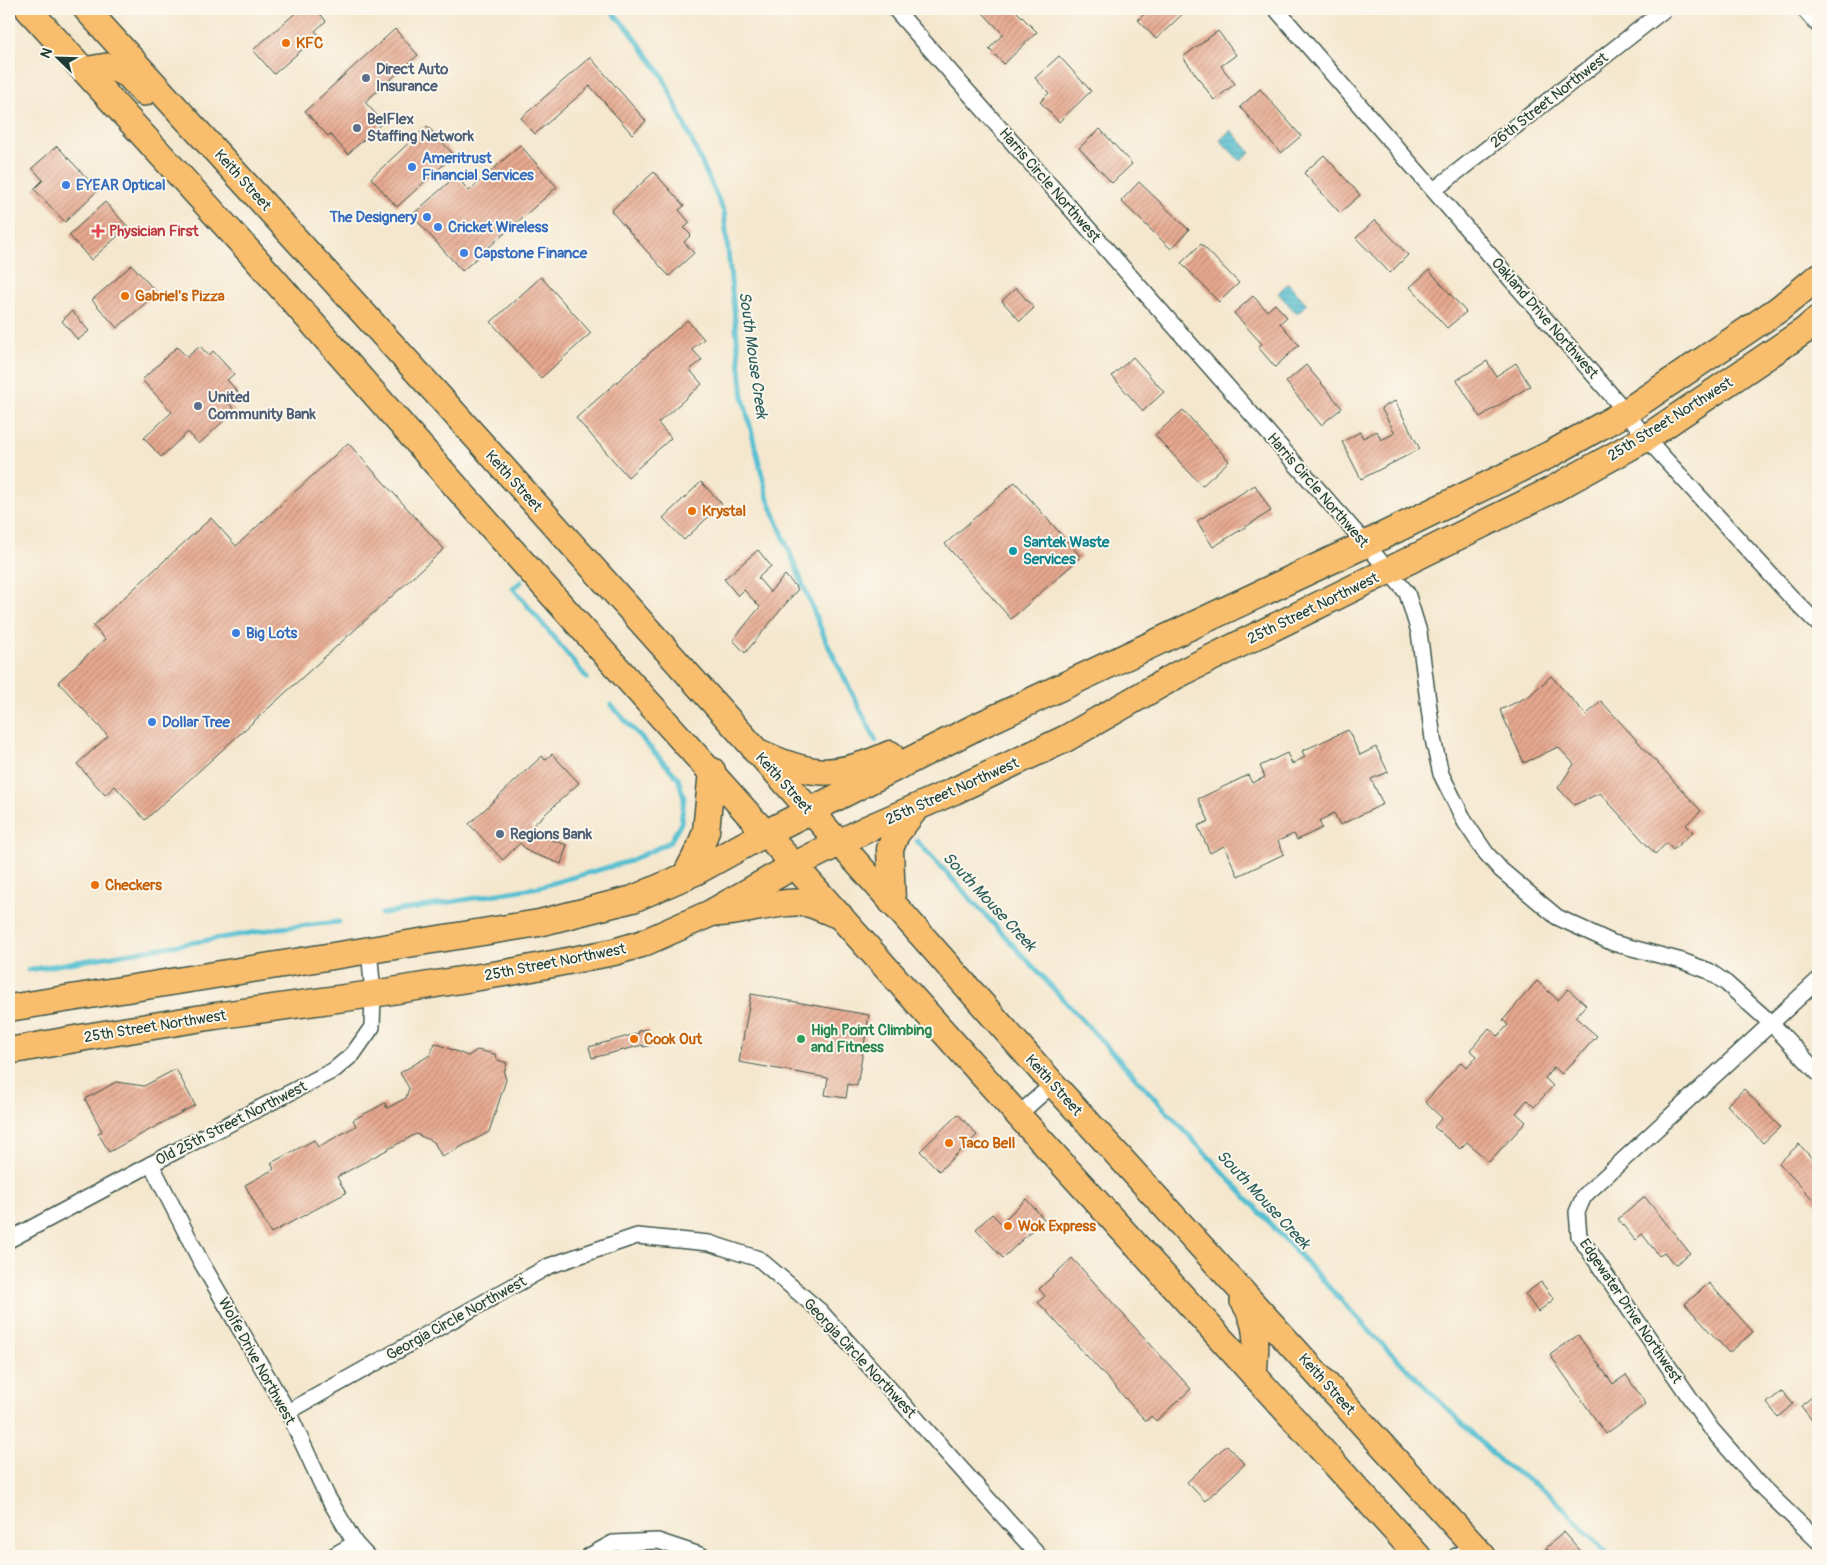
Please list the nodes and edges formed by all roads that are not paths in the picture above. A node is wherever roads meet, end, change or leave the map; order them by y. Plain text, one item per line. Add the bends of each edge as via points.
1 (28, 9) edge
2 (86, 9) edge
3 (895, 9) edge
4 (1276, 9) edge
5 (1665, 9) edge
6 (1804, 9) edge
7 (1818, 24) edge
8 (84, 70) junction
9 (234, 171) junction
10 (1434, 190) junction
11 (1818, 277) edge
12 (1818, 319) edge
13 (1626, 412) junction
14 (1646, 438) junction
15 (1366, 544) junction
16 (1388, 571) junction
17 (1818, 624) edge
18 (974, 728) junction
19 (756, 751) junction
20 (712, 771) junction
21 (916, 808) junction
22 (811, 812) junction
23 (766, 834) junction
24 (839, 843) junction
25 (795, 865) junction
26 (685, 877) junction
27 (892, 902) junction
28 (710, 914) junction
29 (840, 916) junction
30 (369, 949) junction
31 (1818, 980) edge
32 (373, 994) junction
33 (9, 1008) edge
34 (1772, 1024) junction
35 (9, 1051) edge
36 (1818, 1073) edge
37 (1053, 1084) junction
38 (1018, 1115) junction
39 (151, 1164) junction
40 (9, 1240) edge
41 (1222, 1270) junction
42 (1254, 1375) junction
43 (288, 1412) junction
44 (1818, 1541) edge
45 (355, 1543) junction
46 (1471, 1553) edge
47 (334, 1556) edge
48 (367, 1556) edge
49 (589, 1556) edge
50 (704, 1556) edge
51 (1039, 1556) edge
52 (1418, 1556) edge

1 - 8 main road
2 - 9 main road, Keith Street
3 - 15 street, Harris Circle Northwest
4 - 10 street, Oakland Drive Northwest
5 - 10 street, 26th Street Northwest
6 - 7 street
8 - 9 main road via 107,66 128,75 163,114
8 - 20 main road
9 - 19 main road, Keith Street
10 - 13 street, Oakland Drive Northwest
11 - 13 highway, 25th Street Northwest via 1779,309
12 - 14 highway, 25th Street Northwest
13 - 14 street, Oakland Drive Northwest
13 - 15 highway, 25th Street Northwest via 1551,454
14 - 16 highway, 25th Street Northwest via 1550,491
14 - 17 street, Oakland Drive Northwest
15 - 16 street, Harris Circle Northwest
15 - 18 highway, 25th Street Northwest
16 - 21 highway, 25th Street Northwest via 1176,675 1065,739
16 - 34 street, Harris Circle Northwest via 1407,593 1419,632 1441,774 1465,822 1486,853 1501,870 1557,917 1613,943 1709,971
18 - 19 highway via 910,746 852,770 804,771
18 - 22 highway, 25th Street Northwest
19 - 22 main road, Keith Street
20 - 23 main road
20 - 26 highway via 706,831
21 - 24 highway, 25th Street Northwest
21 - 27 highway via 896,834 890,849
22 - 23 highway, 25th Street Northwest
22 - 24 main road, Keith Street
23 - 25 main road
23 - 26 highway, 25th Street Northwest
24 - 25 highway, 25th Street Northwest
24 - 27 main road, Keith Street
25 - 28 highway, 25th Street Northwest
25 - 29 main road
26 - 30 highway, 25th Street Northwest via 633,899 539,923
27 - 37 main road, Keith Street
28 - 29 highway via 788,903 809,904
28 - 32 highway, 25th Street Northwest via 614,952
29 - 38 main road
30 - 32 street, Old 25th Street Northwest
30 - 33 highway, 25th Street Northwest
31 - 34 street, Edgewater Drive Northwest
32 - 35 highway, 25th Street Northwest via 86,1036
32 - 39 street, Old 25th Street Northwest via 372,1027 353,1054 334,1070
34 - 36 street, Harris Circle Northwest
34 - 44 street, Edgewater Drive Northwest via 1584,1196 1577,1212 1579,1236 1712,1430 1762,1488
37 - 38 street
37 - 41 main road, Keith Street
38 - 42 main road
39 - 40 street, Old 25th Street Northwest
39 - 43 street, Wolfe Drive Northwest via 200,1260
41 - 42 main road via 1252,1313 1256,1338
41 - 46 main road, Keith Street
42 - 52 main road
43 - 45 street, Wolfe Drive Northwest via 327,1496
43 - 51 street, Georgia Circle Northwest via 549,1266 637,1236 709,1243 760,1259 820,1311
45 - 47 street
45 - 48 street, Wolfe Drive Northwest
49 - 50 street via 613,1543 658,1541

